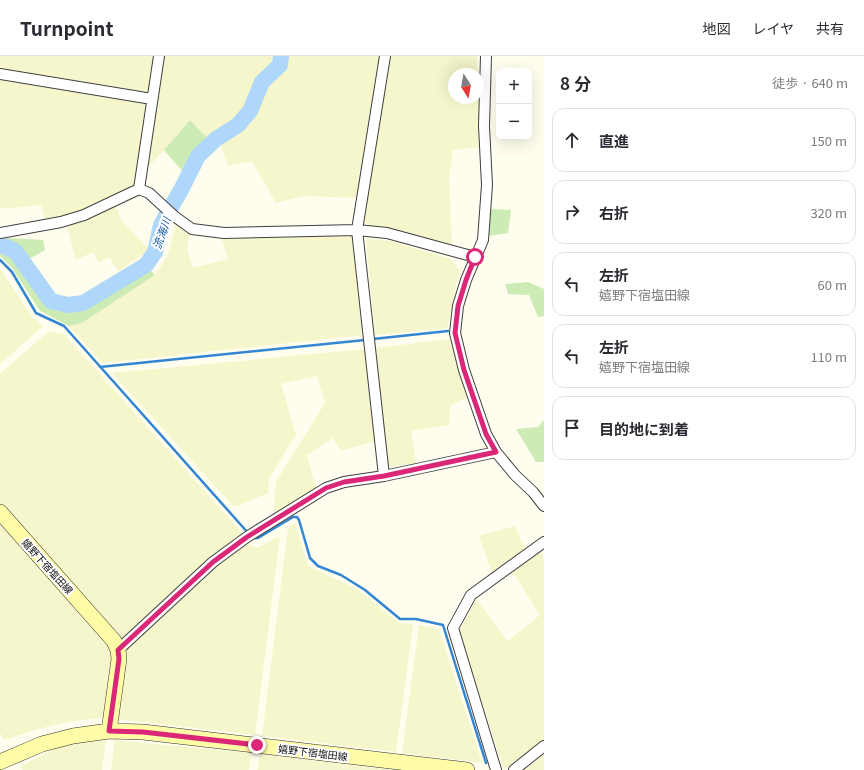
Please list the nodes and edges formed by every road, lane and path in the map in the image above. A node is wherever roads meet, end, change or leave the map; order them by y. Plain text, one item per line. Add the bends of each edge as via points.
1 (159, 56) edge
2 (385, 56) edge
3 (486, 56) edge
4 (0, 74) edge
5 (152, 99) junction
6 (139, 189) junction
7 (357, 230) junction
8 (0, 233) edge
9 (475, 257) junction
10 (496, 452) junction
11 (384, 476) junction
12 (544, 506) edge
13 (0, 512) edge
14 (544, 542) edge
15 (118, 650) junction
16 (109, 731) junction
17 (544, 746) edge
18 (0, 762) edge
19 (467, 770) edge
20 (496, 770) edge
21 (514, 770) edge

1 - 5 street
2 - 7 street
3 - 9 street via 484,126 487,185 483,240
4 - 5 street
5 - 6 street
6 - 7 street via 149,193 192,229 224,233
6 - 8 street via 84,215 61,222
7 - 9 street via 387,233
7 - 11 street
9 - 10 street via 458,306 455,333 464,370 486,434
10 - 11 street
10 - 12 street
11 - 15 street via 344,482 326,488 250,535 213,562
13 - 15 main road, 嬉野下宿塩田線 via 114,640
14 - 20 street via 471,595 453,628
15 - 16 main road
16 - 18 main road, 嬉野下宿塩田線 via 42,744
16 - 19 main road, 嬉野下宿塩田線 via 143,732
17 - 21 street

